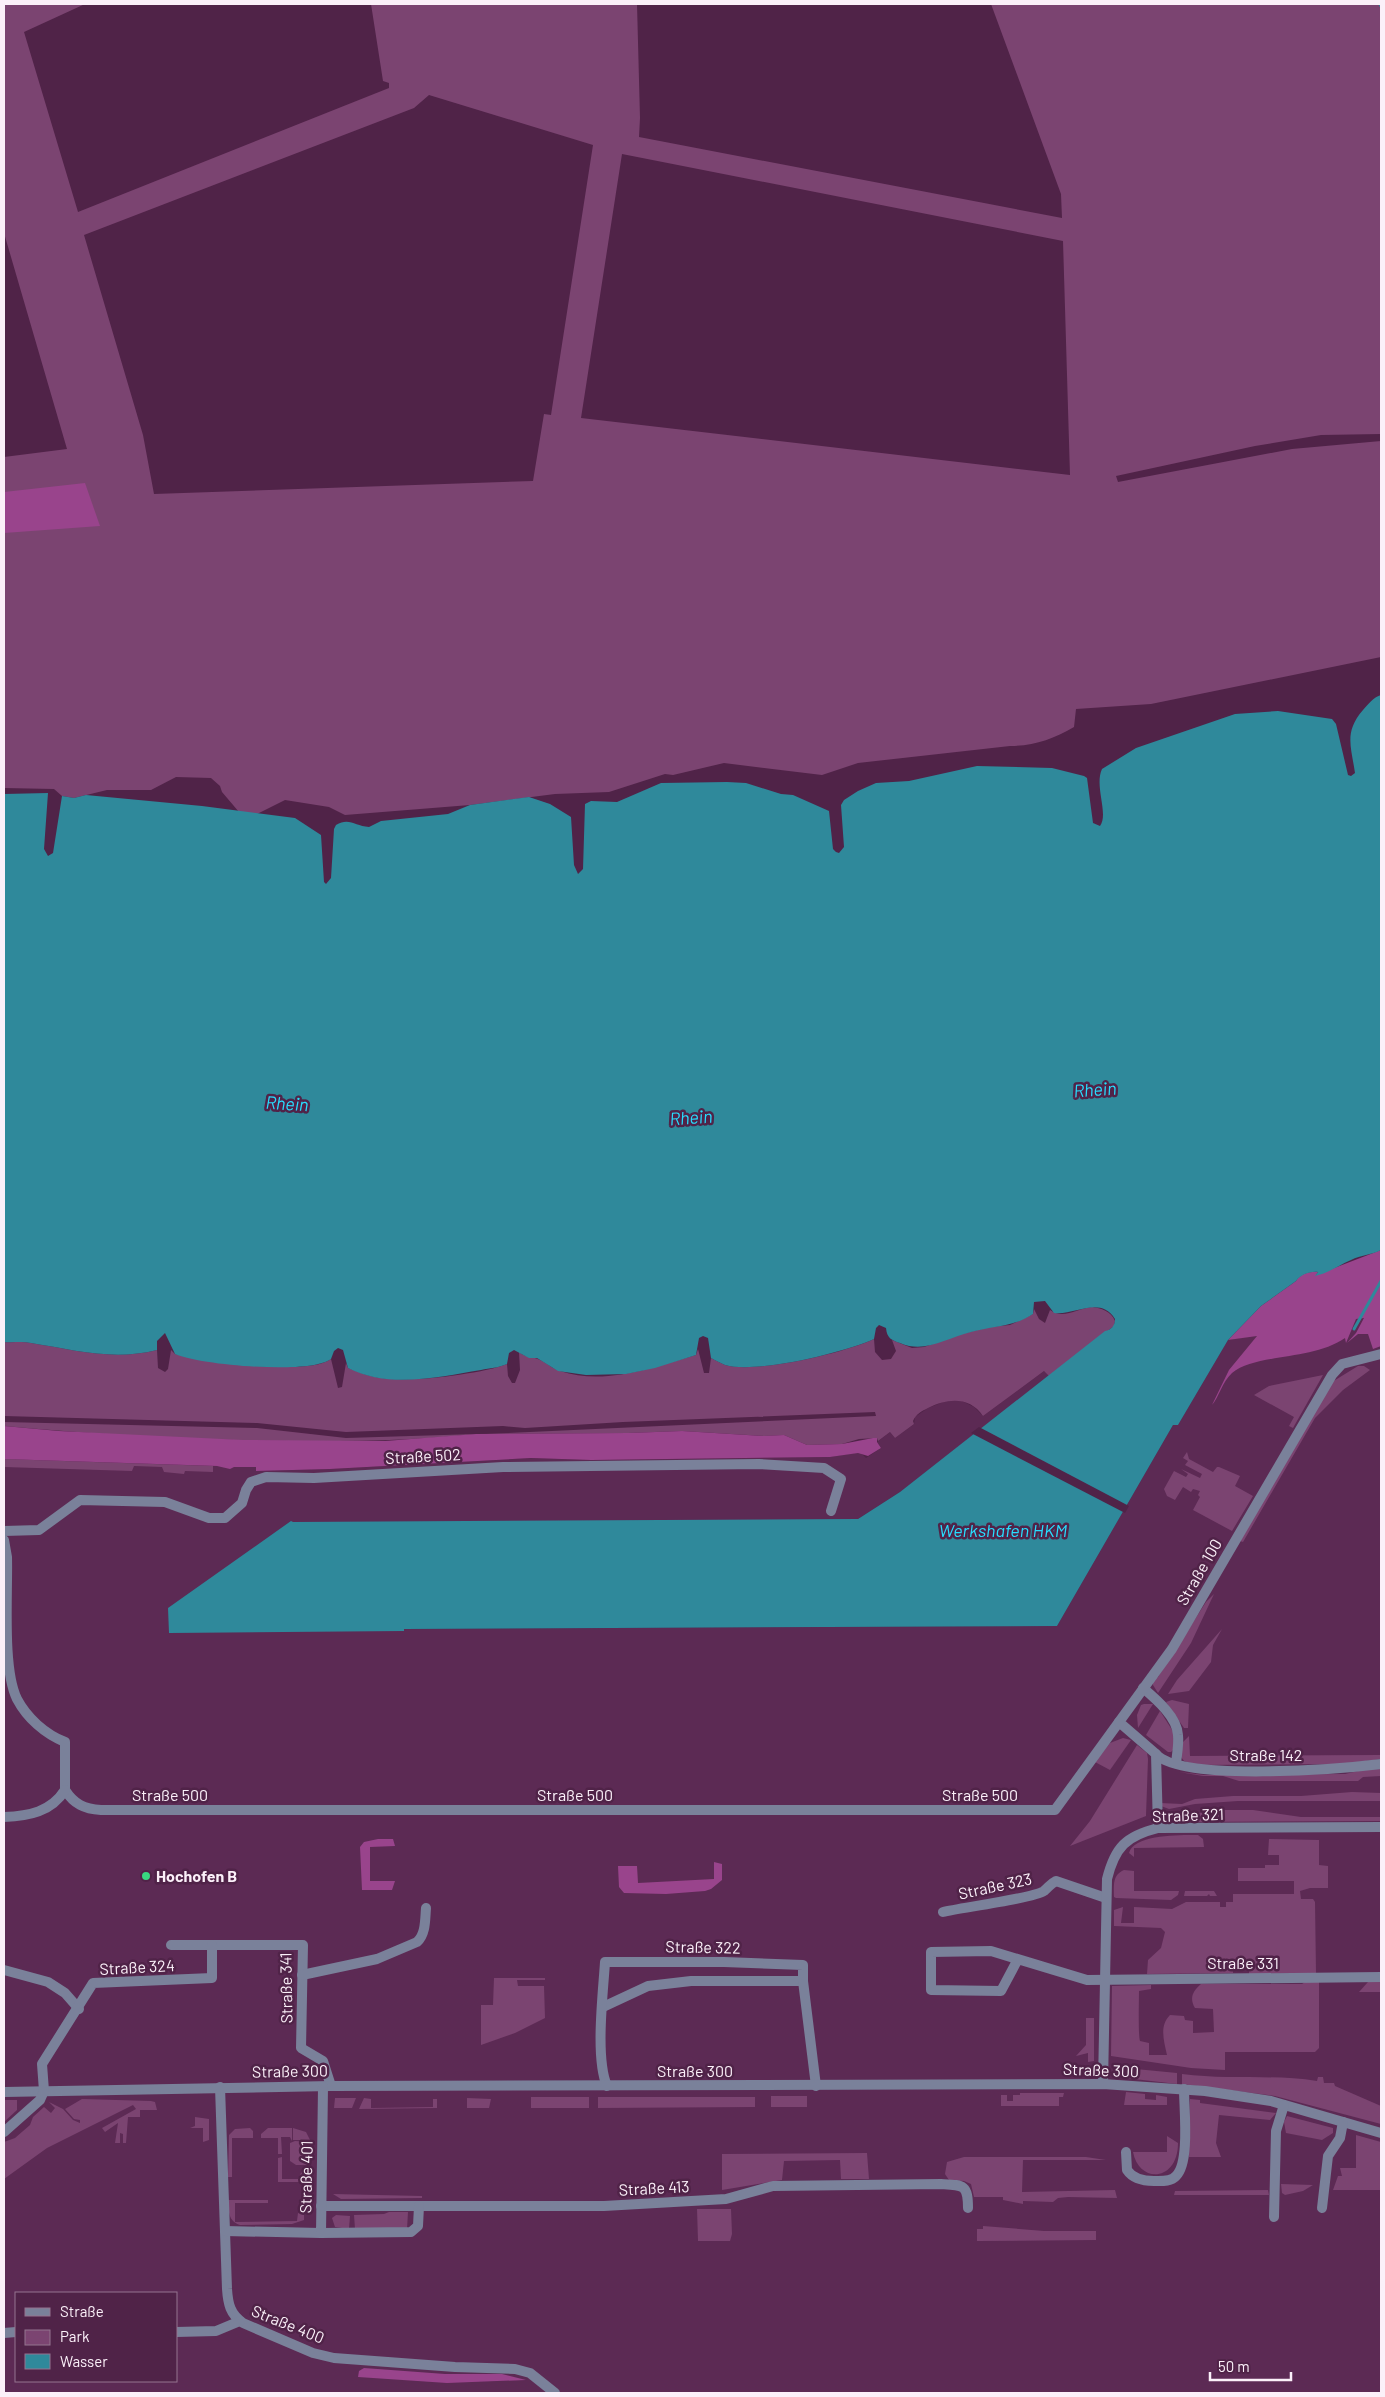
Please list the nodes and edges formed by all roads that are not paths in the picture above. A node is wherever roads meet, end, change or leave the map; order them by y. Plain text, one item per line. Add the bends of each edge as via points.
1 (1381, 1354) edge
2 (831, 1511) dead end
3 (4, 1531) edge
4 (4, 1540) edge
5 (1144, 1688) junction
6 (1119, 1722) junction
7 (1156, 1754) junction
8 (1176, 1763) junction
9 (1381, 1764) edge
10 (66, 1790) junction
11 (4, 1817) edge
12 (1381, 1827) edge
13 (1158, 1828) junction
14 (1106, 1898) junction
15 (426, 1908) dead end
16 (943, 1912) dead end
17 (171, 1945) dead end
18 (212, 1945) junction
19 (1018, 1959) junction
20 (4, 1970) edge
21 (302, 1975) junction
22 (1381, 1977) edge
23 (1105, 1979) junction
24 (803, 1981) junction
25 (603, 2007) junction
26 (79, 2009) junction
27 (1103, 2084) junction
28 (327, 2086) junction
29 (607, 2086) junction
30 (816, 2086) junction
31 (220, 2087) junction
32 (1184, 2089) junction
33 (44, 2091) junction
34 (4, 2092) edge
35 (1284, 2105) junction
36 (1343, 2122) junction
37 (4, 2132) edge
38 (1381, 2133) edge
39 (1126, 2152) dead end
40 (321, 2206) junction
41 (419, 2206) junction
42 (968, 2208) dead end
43 (1322, 2208) dead end
44 (1274, 2217) dead end
45 (225, 2231) junction
46 (320, 2233) junction
47 (240, 2321) junction
48 (178, 2332) edge
49 (549, 2392) edge

1 - 5 street, Straße 100 via 1342,1364 1332,1375 1172,1649
2 - 3 street, Straße 502 via 841,1479 824,1468 759,1464 503,1467 266,1478 252,1482 242,1503 225,1518 209,1518 165,1502 80,1500 39,1530
4 - 10 street via 11,1676 17,1698 29,1715 41,1728 65,1742
5 - 6 street, Straße 100
5 - 8 street via 1177,1726
6 - 7 street
6 - 10 street, Straße 500 via 1054,1810 100,1810 72,1802
7 - 8 street, Straße 142 via 1162,1761
7 - 13 street
8 - 9 street, Straße 142 via 1204,1770 1338,1769
10 - 11 street via 58,1801 42,1812
12 - 13 street, Straße 321
13 - 14 street, Straße 321 via 1141,1832 1116,1851 1107,1879
14 - 16 street, Straße 323 via 1056,1881 1044,1891 1029,1896
14 - 23 street, Straße 321
15 - 21 street via 424,1930 417,1942 370,1961
17 - 18 street, Straße 341
18 - 21 street, Straße 341 via 303,1945
18 - 26 street, Straße 324 via 212,1978 93,1983
19 - 19 street via 1002,1991 931,1990 931,1952 991,1951
19 - 23 street via 1086,1980
20 - 26 street via 48,1982 65,1993
21 - 28 street, Straße 341 via 301,2048 323,2061
22 - 23 street, Straße 331
23 - 27 street, Straße 321
24 - 25 street via 691,1981 648,1986
24 - 25 street, Straße 322 via 803,1965 605,1962
24 - 30 street, Straße 322
25 - 29 street, Straße 322 via 602,2055
26 - 33 street, Straße 324 via 42,2064
27 - 30 street, Straße 300
27 - 32 street, Straße 300
28 - 29 street, Straße 300
28 - 31 street, Straße 300
28 - 40 street, Straße 401
29 - 30 street, Straße 300
31 - 33 street, Straße 300
31 - 45 street, Straße 400
32 - 35 street, Straße 300
32 - 39 street via 1184,2156 1175,2178 1149,2181 1135,2178 1127,2170
33 - 34 street, Straße 300
33 - 37 street via 40,2100
35 - 36 street, Straße 300
35 - 44 street via 1276,2131
36 - 38 street, Straße 300
36 - 43 street via 1340,2138 1328,2156
40 - 41 street, Straße 413
40 - 46 street, Straße 401
41 - 42 street, Straße 413 via 604,2206 726,2199 773,2186 941,2184 965,2188
41 - 46 street via 418,2226 410,2232
45 - 46 street, Straße 401
45 - 47 street, Straße 400 via 227,2300 230,2310
47 - 48 street via 216,2331
47 - 49 street, Straße 400 via 313,2353 334,2358 514,2369 530,2373

